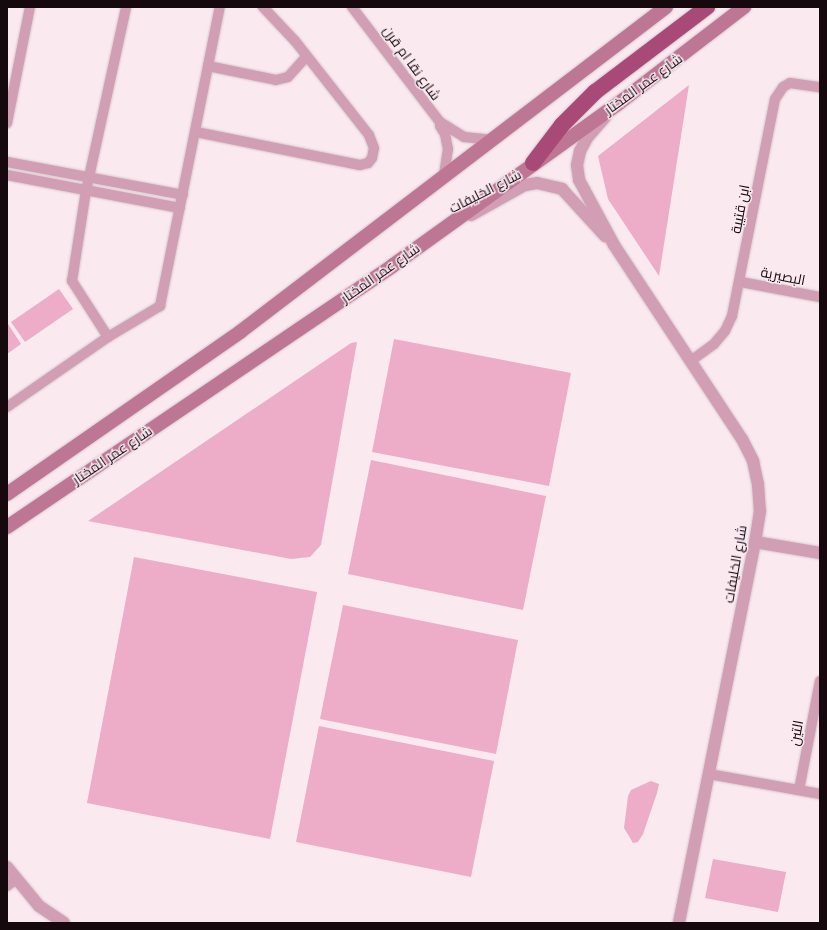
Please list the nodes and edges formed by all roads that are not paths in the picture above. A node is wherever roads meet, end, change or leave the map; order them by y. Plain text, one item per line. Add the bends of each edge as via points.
1 (30, 7) edge
2 (126, 7) edge
3 (220, 7) edge
4 (263, 7) edge
5 (352, 7) edge
6 (666, 7) edge
7 (707, 7) edge
8 (744, 7) edge
9 (307, 56) junction
10 (208, 66) junction
11 (820, 87) edge
12 (619, 103) junction
13 (435, 117) junction
14 (7, 123) edge
15 (196, 132) junction
16 (491, 140) junction
17 (7, 162) edge
18 (533, 163) junction
19 (7, 175) edge
20 (444, 175) junction
21 (89, 178) junction
22 (86, 191) junction
23 (183, 195) junction
24 (180, 208) junction
25 (441, 230) junction
26 (614, 245) junction
27 (740, 282) junction
28 (820, 297) edge
29 (108, 337) junction
30 (692, 360) junction
31 (7, 407) edge
32 (14, 487) edge
33 (7, 494) edge
34 (7, 526) edge
35 (755, 542) junction
36 (820, 553) edge
37 (820, 681) edge
38 (709, 774) junction
39 (799, 790) junction
40 (820, 794) edge
41 (7, 867) edge
42 (11, 883) edge
43 (64, 923) edge
44 (679, 923) edge

1 - 14 street
2 - 21 street
3 - 10 street
4 - 9 street
5 - 13 street, شارع نقا ام قرن
6 - 16 main road, شارع عمر المختار
7 - 18 highway via 595,92 562,125
8 - 12 main road, شارع عمر المختار
9 - 10 street via 288,78 276,80
9 - 15 street via 369,135 374,148 368,163 360,165
10 - 15 street
11 - 27 street, ابن قتيبة via 790,83 783,87 775,99
12 - 18 main road, شارع عمر المختار
12 - 26 street, شارع الخليفات via 587,138 577,164 579,180
13 - 16 street, شارع نقا ام قرن via 457,135 477,141
13 - 20 street, شارع نقا ام قرن via 445,134 448,149
15 - 23 street
16 - 20 main road, شارع عمر المختار
17 - 21 street
18 - 25 main road, شارع عمر المختار
19 - 22 street
20 - 32 main road, شارع عمر المختار via 240,332
21 - 22 street
21 - 23 street
22 - 24 street
22 - 29 street via 72,281
23 - 24 street
24 - 29 street via 160,306
25 - 26 street, شارع الخليفات via 525,185 537,183 562,189
25 - 34 main road, شارع عمر المختار
26 - 30 street, شارع الخليفات
27 - 28 street, البصيرية
27 - 30 street, ابن قتيبة via 732,316 725,331 714,344
29 - 31 street
30 - 35 street, شارع الخليفات via 753,461 760,511
32 - 33 main road, شارع عمر المختار
35 - 36 street
35 - 38 street, شارع الخليفات
37 - 39 street, التين
38 - 39 street
38 - 44 street, شارع الخليفات
39 - 40 street
41 - 42 street
42 - 43 street

